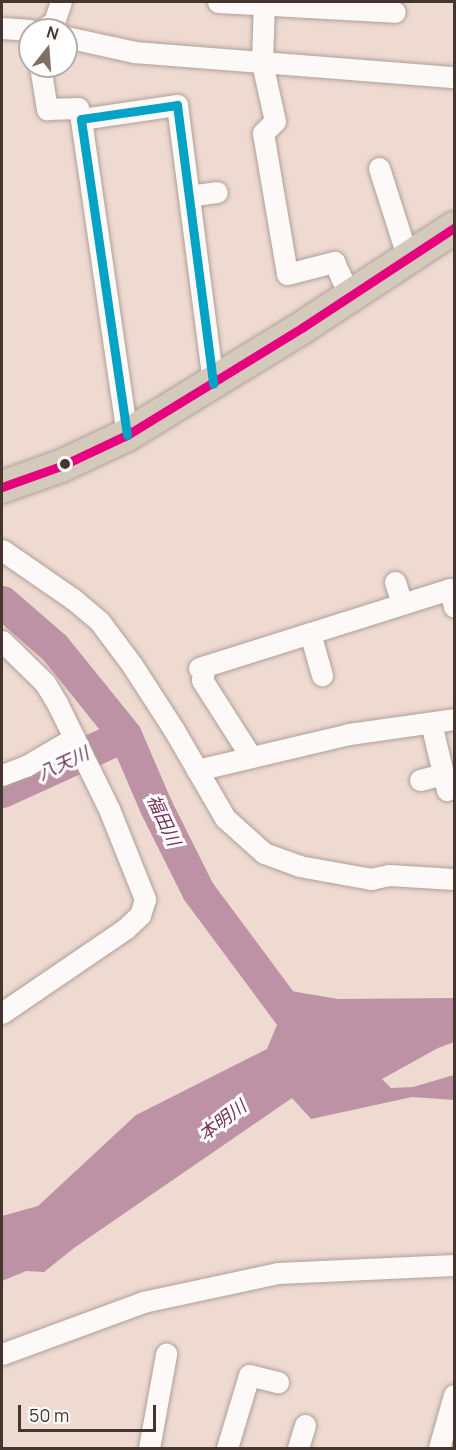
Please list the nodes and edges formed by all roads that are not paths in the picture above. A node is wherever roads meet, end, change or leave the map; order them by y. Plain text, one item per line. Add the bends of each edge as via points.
1 (61, 2) edge
2 (218, 2) edge
3 (264, 3) edge
4 (395, 12) dead end
5 (55, 18) edge
6 (2, 28) edge
7 (18, 29) edge
8 (78, 40) edge
9 (262, 63) junction
10 (454, 77) edge
11 (41, 78) edge
12 (81, 119) junction
13 (380, 168) dead end
14 (218, 192) dead end
15 (189, 196) junction
16 (454, 228) edge
17 (408, 259) junction
18 (350, 297) junction
19 (213, 384) junction
20 (127, 435) junction
21 (2, 487) edge
22 (2, 550) edge
23 (394, 582) dead end
24 (402, 604) junction
25 (454, 607) edge
26 (310, 633) junction
27 (2, 641) edge
28 (322, 675) dead end
29 (454, 719) edge
30 (431, 723) junction
31 (74, 738) junction
32 (251, 757) junction
33 (197, 770) junction
34 (2, 775) edge
35 (420, 780) dead end
36 (454, 879) edge
37 (2, 1013) edge
38 (454, 1265) edge
39 (2, 1354) edge
40 (166, 1354) dead end
41 (278, 1382) dead end
42 (454, 1395) edge
43 (305, 1425) dead end
44 (149, 1449) edge
45 (227, 1449) edge
46 (298, 1449) edge
47 (439, 1449) edge

1 - 5 street
2 - 3 street
3 - 4 street
3 - 9 street
6 - 7 street
8 - 9 street via 135,52
9 - 10 street via 400,70
9 - 18 street via 275,121 263,133 287,274 334,262
11 - 12 street via 47,109 78,108
12 - 15 street via 177,105
12 - 20 street
13 - 17 street
14 - 15 street
15 - 19 street
16 - 17 highway
17 - 18 highway
18 - 19 highway
19 - 20 highway
20 - 21 highway via 61,466
22 - 33 street via 100,622 132,664
23 - 24 street
24 - 25 street via 450,589
24 - 26 street
26 - 28 street
26 - 32 street via 202,667 202,680
27 - 31 street via 45,683
29 - 30 street
30 - 32 street via 349,734
30 - 35 street via 445,782
31 - 34 street
31 - 37 street via 121,836 145,899 140,915 124,929
32 - 33 street
33 - 36 street via 225,818 264,853 299,866 371,879 389,875
38 - 39 street via 279,1273 142,1302
40 - 44 street
41 - 45 street via 249,1375
42 - 47 street
43 - 46 street

